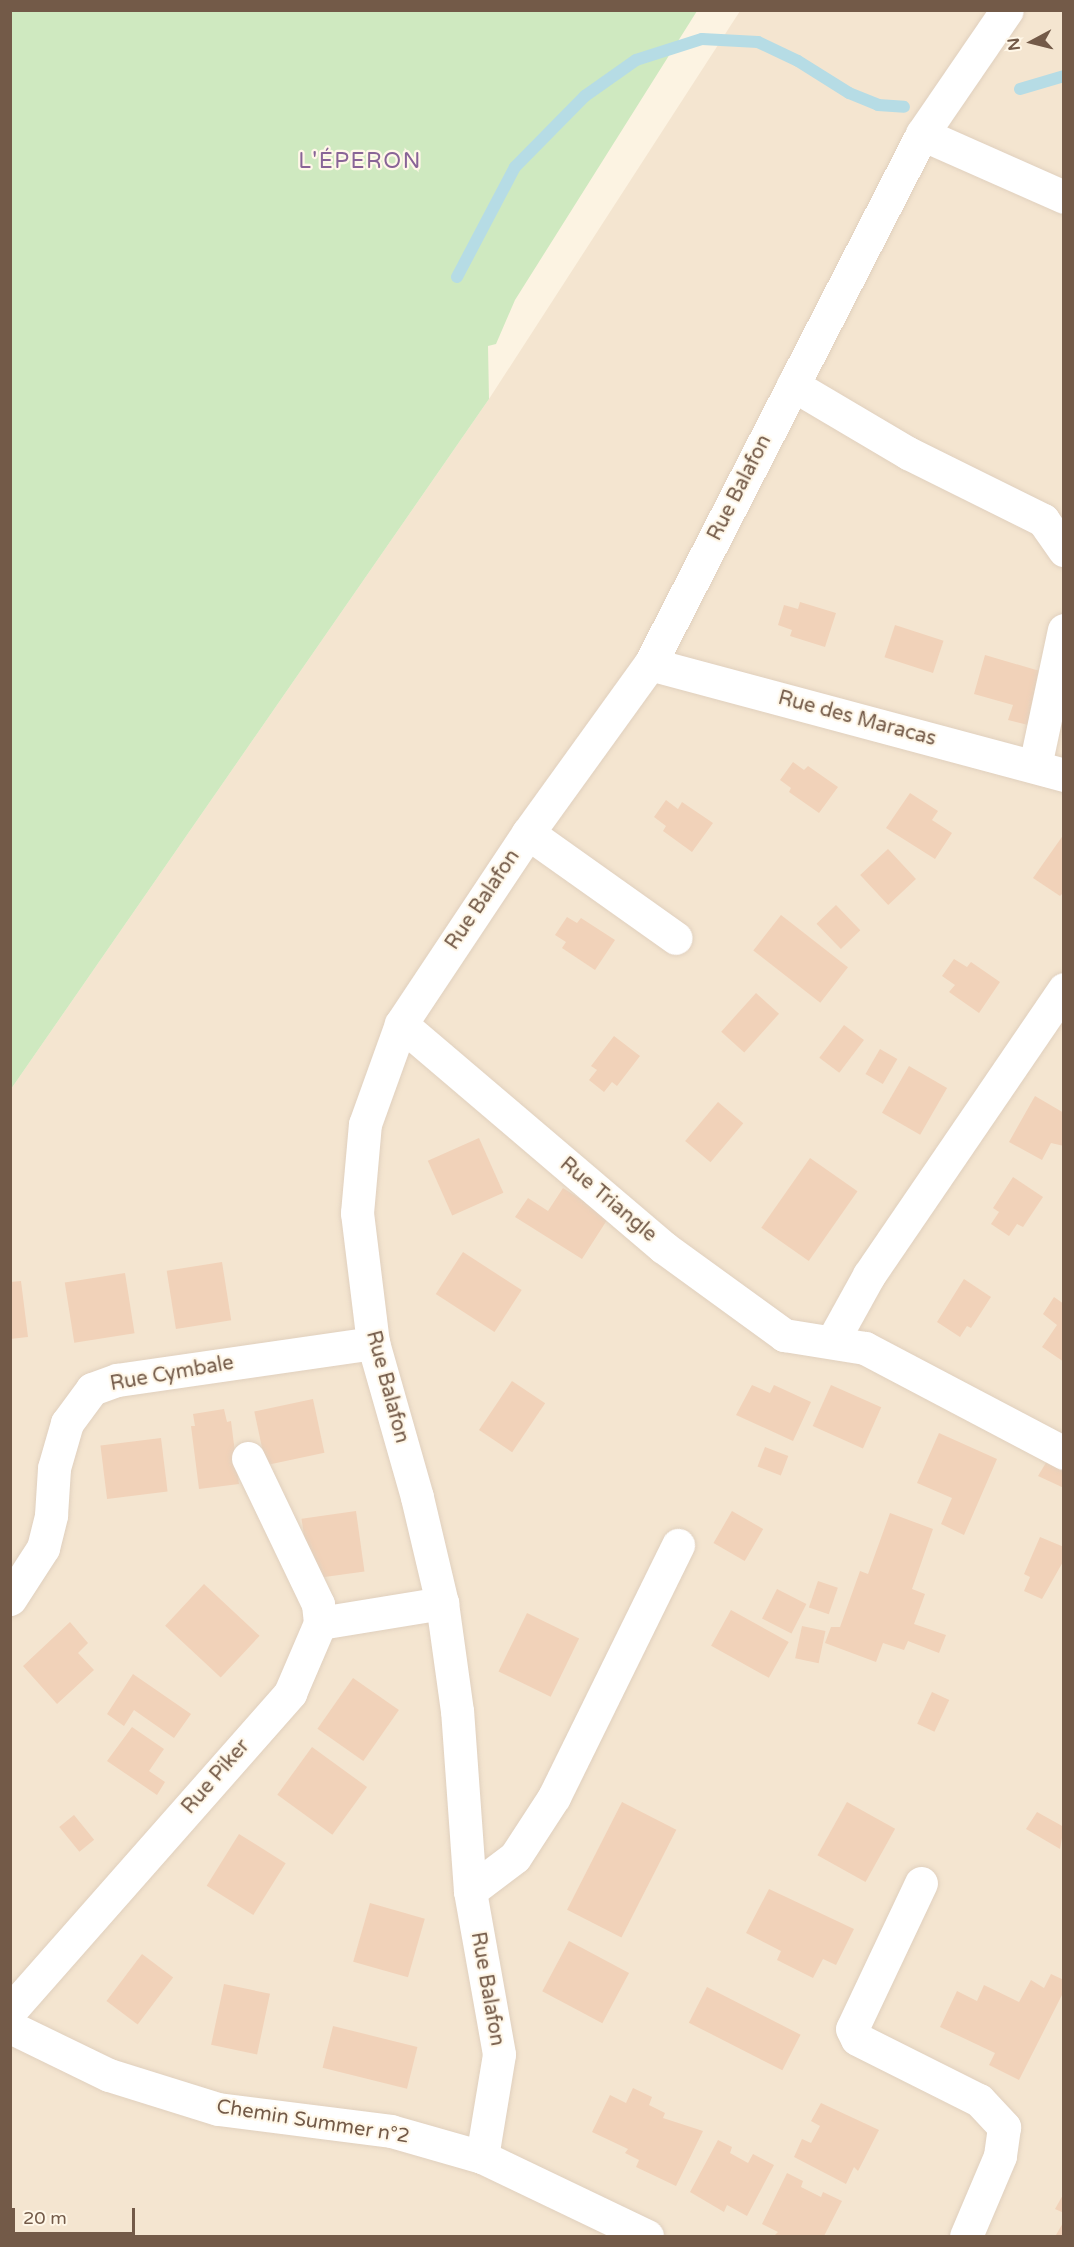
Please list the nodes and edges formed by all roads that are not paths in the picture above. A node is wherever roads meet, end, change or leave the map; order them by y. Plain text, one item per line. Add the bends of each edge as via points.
1 (1007, 10) edge
2 (922, 134) junction
3 (1064, 197) edge
4 (793, 385) junction
5 (1064, 550) edge
6 (1064, 630) edge
7 (650, 664) junction
8 (1049, 771) edge
9 (528, 833) junction
10 (676, 938) dead end
11 (1064, 989) edge
12 (401, 1024) junction
13 (833, 1340) junction
14 (373, 1343) junction
15 (1064, 1453) edge
16 (248, 1458) dead end
17 (678, 1545) dead end
18 (10, 1599) edge
19 (442, 1602) junction
20 (320, 1623) junction
21 (921, 1883) dead end
22 (470, 1891) junction
23 (10, 2011) edge
24 (10, 2027) edge
25 (482, 2157) junction
26 (647, 2236) edge
27 (966, 2236) edge

1 - 2 street, Rue Balafon
2 - 3 street
2 - 4 street, Rue Balafon
4 - 5 street via 908,453 1043,520
4 - 7 street, Rue Balafon
6 - 8 street
7 - 8 street, Rue des Maracas
7 - 9 street, Rue Balafon
9 - 10 street
9 - 12 street, Rue Balafon
11 - 13 street via 869,1275
12 - 13 street, Rue Triangle via 663,1247 765,1322 784,1335
12 - 14 street, Rue Balafon via 365,1124 358,1202
13 - 15 street, Rue Triangle via 865,1348
14 - 18 street, Rue Cymbale via 117,1380 92,1389 67,1423 54,1468 44,1548
14 - 19 street, Rue Balafon
16 - 20 street via 318,1604
17 - 22 street via 554,1797 515,1857
19 - 20 street
19 - 22 street, Rue Balafon via 457,1711
20 - 23 street, Rue Piker via 290,1693
21 - 27 street via 852,2029 857,2039 979,2100 1004,2127 1000,2156
22 - 25 street, Rue Balafon via 499,2054
24 - 25 street, Chemin Summer n°2 via 109,2075 218,2109 391,2131
25 - 26 street, Chemin Summer n°2

